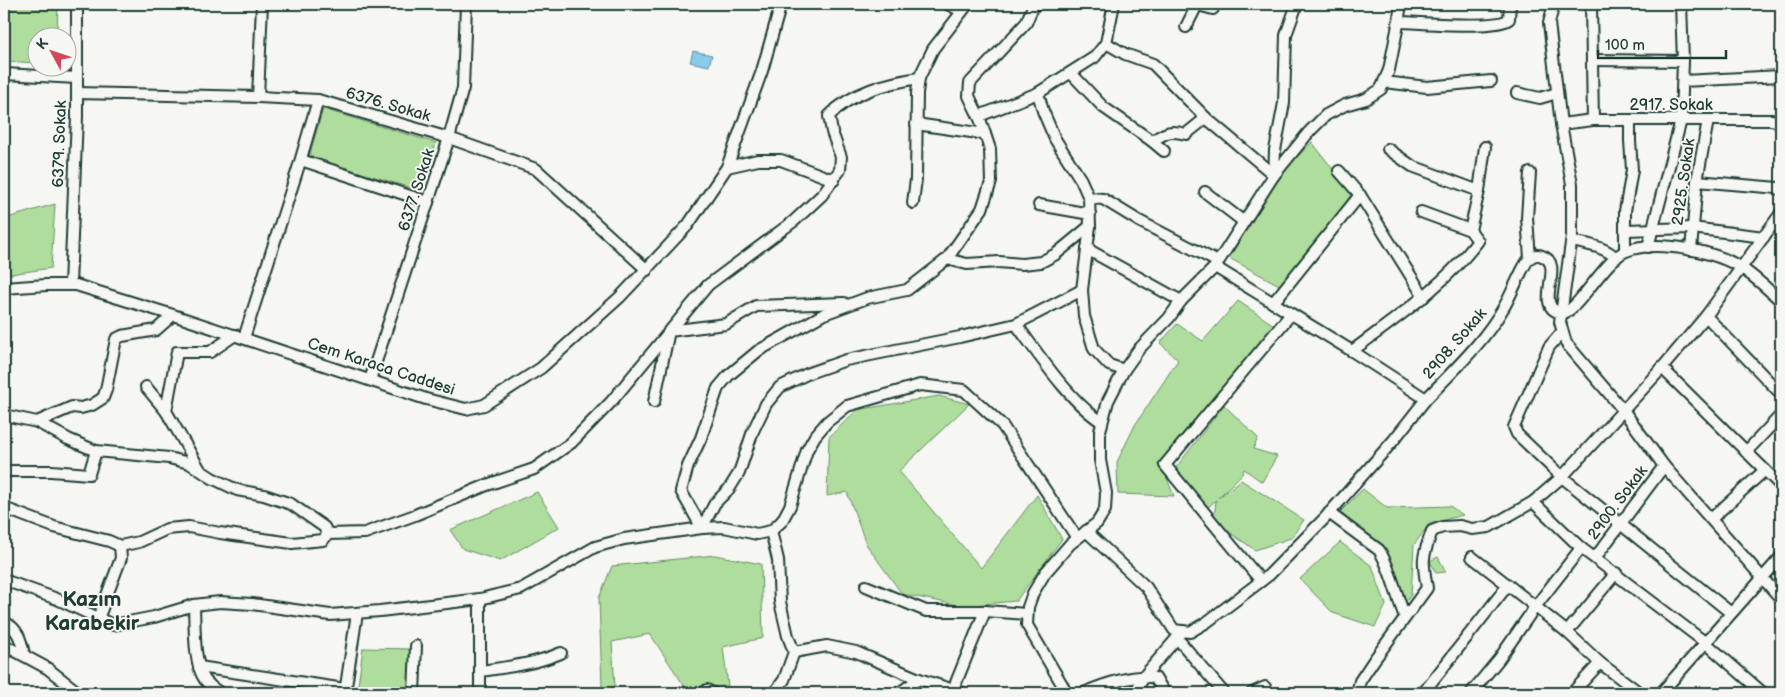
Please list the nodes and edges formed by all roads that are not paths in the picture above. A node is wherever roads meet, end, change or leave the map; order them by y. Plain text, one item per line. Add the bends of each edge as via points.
1 (77, 4) edge
2 (262, 4) edge
3 (466, 4) edge
4 (781, 4) edge
5 (947, 4) edge
6 (1034, 4) edge
7 (1112, 4) edge
8 (1196, 4) edge
9 (1297, 4) edge
10 (1401, 4) edge
11 (1510, 4) edge
12 (1554, 4) edge
13 (1591, 4) edge
14 (1681, 4) edge
15 (965, 8) edge
16 (1213, 9) dead end
17 (1398, 22) junction
18 (1186, 26) dead end
19 (77, 28) edge
20 (1106, 43) junction
21 (1592, 60) junction
22 (1683, 61) junction
23 (1071, 73) junction
24 (4, 74) edge
25 (28, 75) edge
26 (1781, 76) edge
27 (77, 78) edge
28 (919, 78) junction
29 (1491, 81) dead end
30 (1683, 81) junction
31 (1384, 82) junction
32 (77, 93) junction
33 (1038, 93) junction
34 (1517, 93) dead end
35 (1557, 93) junction
36 (258, 97) junction
37 (318, 100) junction
38 (979, 116) junction
39 (1206, 118) junction
40 (1594, 120) junction
41 (1630, 120) junction
42 (1681, 120) junction
43 (1708, 120) junction
44 (1781, 123) edge
45 (916, 124) junction
46 (1561, 124) junction
47 (985, 134) junction
48 (450, 138) junction
49 (1152, 141) junction
50 (1485, 147) dead end
51 (1388, 149) dead end
52 (1164, 151) dead end
53 (301, 160) junction
54 (727, 167) junction
55 (1339, 171) dead end
56 (1530, 173) dead end
57 (1274, 175) junction
58 (834, 180) junction
59 (1697, 181) junction
60 (1781, 190) edge
61 (1479, 191) junction
62 (1205, 192) dead end
63 (1360, 194) junction
64 (1089, 198) junction
65 (428, 202) junction
66 (913, 203) dead end
67 (1039, 205) dead end
68 (1420, 212) dead end
69 (1781, 213) edge
70 (1090, 214) junction
71 (1244, 222) junction
72 (1090, 226) junction
73 (1692, 228) junction
74 (1653, 229) junction
75 (1470, 230) junction
76 (1625, 230) junction
77 (1764, 237) junction
78 (1572, 241) junction
79 (1648, 247) junction
80 (1087, 248) junction
81 (1691, 250) junction
82 (1625, 251) junction
83 (1530, 258) junction
84 (1616, 258) junction
85 (948, 259) junction
86 (1216, 264) junction
87 (1742, 268) junction
88 (647, 270) junction
89 (70, 285) junction
90 (4, 288) edge
91 (1082, 290) junction
92 (1424, 297) junction
93 (1780, 298) edge
94 (1181, 301) junction
95 (855, 302) junction
96 (1273, 303) junction
97 (1560, 312) junction
98 (1291, 314) junction
99 (173, 315) junction
100 (1706, 316) junction
101 (1016, 324) junction
102 (669, 331) junction
103 (1562, 332) junction
104 (240, 337) junction
105 (1352, 351) junction
106 (1662, 368) junction
107 (1124, 370) junction
108 (370, 380) junction
109 (146, 387) dead end
110 (1781, 394) edge
111 (1426, 399) junction
112 (654, 402) dead end
113 (1623, 410) junction
114 (166, 411) junction
115 (1781, 415) edge
116 (4, 416) edge
117 (37, 422) junction
118 (1102, 422) junction
119 (96, 451) junction
120 (1746, 452) junction
121 (1664, 466) junction
122 (1765, 470) junction
123 (4, 471) edge
124 (200, 471) junction
125 (1562, 477) junction
126 (1781, 486) edge
127 (1533, 502) junction
128 (4, 508) edge
129 (1329, 513) junction
130 (1711, 519) junction
131 (1620, 523) junction
132 (702, 528) junction
133 (771, 531) junction
134 (1086, 531) junction
135 (328, 534) junction
136 (1077, 538) junction
137 (120, 546) junction
138 (1581, 548) junction
139 (1472, 557) dead end
140 (1781, 557) edge
141 (1595, 558) junction
142 (1616, 573) junction
143 (1762, 578) junction
144 (4, 580) edge
145 (1260, 581) junction
146 (1508, 585) junction
147 (866, 586) dead end
148 (480, 599) junction
149 (1781, 599) edge
150 (194, 605) junction
151 (1535, 607) junction
152 (4, 610) edge
153 (986, 610) junction
154 (356, 613) junction
155 (1731, 613) junction
156 (1028, 614) junction
157 (1405, 618) junction
158 (98, 619) junction
159 (1567, 632) junction
160 (1180, 635) junction
161 (1706, 643) junction
162 (4, 645) edge
163 (416, 646) dead end
164 (794, 652) junction
165 (561, 653) dead end
166 (24, 654) junction
167 (1600, 663) junction
168 (199, 667) junction
169 (481, 671) junction
170 (1150, 677) junction
171 (919, 678) junction
172 (1265, 687) dead end
173 (345, 691) edge
174 (958, 692) edge
175 (78, 693) edge
176 (220, 693) edge
177 (414, 693) edge
178 (480, 693) edge
179 (705, 693) edge
180 (713, 693) edge
181 (775, 693) edge
182 (900, 693) edge
183 (1064, 693) edge
184 (1084, 693) edge
185 (1135, 693) edge
186 (1165, 693) edge
187 (1224, 693) edge
188 (1252, 693) edge
189 (1357, 693) edge
190 (1423, 693) edge
191 (1471, 693) edge
192 (1572, 693) edge
193 (1640, 693) edge
194 (1661, 693) edge
195 (1764, 693) edge

1 - 19 street, 6379. Sokak
2 - 36 street
3 - 48 street, 6377. Sokak via 463,88
4 - 54 street, Cem Karaca Caddesi via 762,71
5 - 15 street
6 - 38 street via 1026,22 970,82 969,96
7 - 20 street
8 - 16 street
8 - 18 street
9 - 57 street via 1286,35 1284,103
10 - 17 street
11 - 17 street via 1509,19 1499,23
12 - 35 street via 1549,24
13 - 21 street
14 - 22 street
15 - 28 street via 933,49
17 - 31 street
20 - 23 street via 1095,57
20 - 39 street via 1153,64
21 - 22 street
21 - 40 street
22 - 30 street
23 - 33 street
23 - 49 street via 1103,107
24 - 25 street
26 - 30 street
27 - 32 street, 6379. Sokak
28 - 45 street
28 - 58 street via 871,89 829,116 841,157 840,170
29 - 31 street via 1427,87
30 - 42 street
31 - 57 street via 1381,89 1366,99 1326,115
32 - 36 street, 6376. Sokak
32 - 89 street, 6379. Sokak
33 - 38 street
33 - 64 street via 1055,139
34 - 35 street via 1540,98
35 - 46 street
36 - 37 street, 6376. Sokak
37 - 48 street, 6376. Sokak
37 - 53 street
38 - 47 street
39 - 49 street via 1186,134 1173,131
39 - 57 street
40 - 41 street, 2917. Sokak
40 - 46 street, 2917. Sokak
41 - 42 street, 2917. Sokak
41 - 76 street via 1632,170
42 - 43 street, 2917. Sokak
42 - 74 street
43 - 44 street, 2917. Sokak via 1772,120
43 - 59 street, 2925. Sokak
45 - 47 street
45 - 66 street
46 - 78 street via 1572,184
47 - 85 street via 990,149 991,182 982,209
48 - 65 street, 6377. Sokak
48 - 88 street, 6376. Sokak via 536,170
49 - 52 street
50 - 61 street
51 - 61 street via 1412,166
53 - 65 street
53 - 104 street
54 - 58 street via 758,160 781,160
54 - 88 street, Cem Karaca Caddesi via 688,225
55 - 63 street
56 - 83 street via 1527,218
57 - 71 street
58 - 102 street via 794,221 708,285
59 - 60 street
59 - 73 street, 2925. Sokak
61 - 75 street
62 - 71 street
63 - 92 street
63 - 96 street
64 - 70 street
64 - 86 street, 2908. Sokak via 1103,199
65 - 108 street, 6377. Sokak
67 - 70 street
68 - 75 street
69 - 77 street
70 - 72 street
71 - 86 street
72 - 80 street
72 - 85 street via 1041,262 967,264
73 - 74 street
73 - 77 street
73 - 81 street, 2925. Sokak
74 - 76 street
74 - 79 street
75 - 92 street via 1478,241 1463,262
76 - 82 street
77 - 87 street
78 - 84 street via 1602,248
78 - 97 street
79 - 81 street
79 - 82 street
80 - 91 street
80 - 94 street
81 - 87 street
82 - 84 street
83 - 97 street via 1544,256 1550,263 1548,299
83 - 111 street, 2908. Sokak via 1496,321
84 - 97 street via 1596,278 1576,306 1568,313
85 - 95 street via 907,290
86 - 94 street
86 - 96 street, 2908. Sokak
87 - 93 street
87 - 100 street
88 - 108 street, Cem Karaca Caddesi via 541,368 484,405 466,409
89 - 90 street, Cem Karaca Caddesi
89 - 99 street, Cem Karaca Caddesi
91 - 101 street
91 - 107 street via 1084,316 1094,348 1109,365
92 - 105 street
94 - 107 street
95 - 102 street via 756,306 726,324
95 - 132 street via 824,314 758,351 718,388 681,491
96 - 98 street, 2908. Sokak
97 - 103 street
98 - 105 street, 2908. Sokak
98 - 145 street via 1165,465
99 - 104 street, Cem Karaca Caddesi
99 - 117 street via 156,330 116,339 103,398 92,405 72,407
100 - 106 street
100 - 110 street
101 - 118 street via 1088,413
101 - 132 street via 846,360 780,387 766,404 752,431 738,473 729,489 715,503
102 - 112 street
102 - 135 street via 612,402 571,443 534,469 365,533
103 - 113 street via 1566,343
103 - 125 street via 1550,348 1514,427 1517,434
104 - 108 street, Cem Karaca Caddesi
104 - 114 street via 210,352 177,352
105 - 111 street, 2908. Sokak
106 - 113 street
106 - 120 street
107 - 118 street via 1108,401
109 - 114 street
111 - 129 street
113 - 121 street
113 - 125 street
114 - 124 street
115 - 120 street
116 - 117 street
117 - 119 street
118 - 134 street via 1100,460 1106,493 1105,510 1097,523
119 - 123 street via 89,474
119 - 124 street via 169,458 189,463
120 - 122 street
121 - 130 street
121 - 131 street, 2900. Sokak
122 - 126 street
122 - 130 street
124 - 135 street via 237,490 291,504 324,527
125 - 127 street
125 - 131 street
127 - 138 street
127 - 157 street via 1488,528 1460,526 1432,531 1422,564 1427,588
128 - 137 street
129 - 145 street
129 - 157 street via 1379,550
130 - 143 street
131 - 141 street, 2900. Sokak
131 - 155 street
132 - 133 street via 724,527 757,534
132 - 148 street via 624,539 595,547 522,589
133 - 136 street via 782,521 790,506 807,450 827,422 847,406 920,385 964,390 1002,425
133 - 164 street via 778,560 780,602
134 - 136 street
134 - 160 street via 1146,587
135 - 137 street via 323,540 292,543 189,527 167,529 139,542
136 - 156 street via 1045,573 1033,593
137 - 158 street via 121,558
138 - 141 street
138 - 151 street
139 - 146 street
140 - 143 street
141 - 142 street
142 - 159 street
142 - 161 street
143 - 149 street
143 - 155 street
144 - 158 street via 57,599
145 - 160 street via 1207,622
146 - 151 street
146 - 190 street
147 - 153 street via 926,611
148 - 154 street
148 - 169 street
150 - 154 street via 220,602 330,615
150 - 158 street via 113,625
150 - 168 street
151 - 159 street
151 - 191 street
152 - 166 street via 4,622 12,625 21,639
153 - 156 street
153 - 174 street
154 - 173 street
155 - 161 street
156 - 183 street via 1027,625
157 - 189 street via 1360,682
159 - 167 street
160 - 170 street
160 - 187 street
161 - 194 street
161 - 195 street
162 - 166 street
163 - 177 street
164 - 171 street via 827,646 856,652
164 - 181 street via 784,680
165 - 169 street via 525,665
166 - 175 street
167 - 192 street
167 - 193 street
168 - 173 street
168 - 176 street via 205,680
169 - 178 street
170 - 184 street
170 - 185 street
170 - 186 street
171 - 174 street
171 - 182 street
172 - 188 street
179 - 180 street via 707,690

